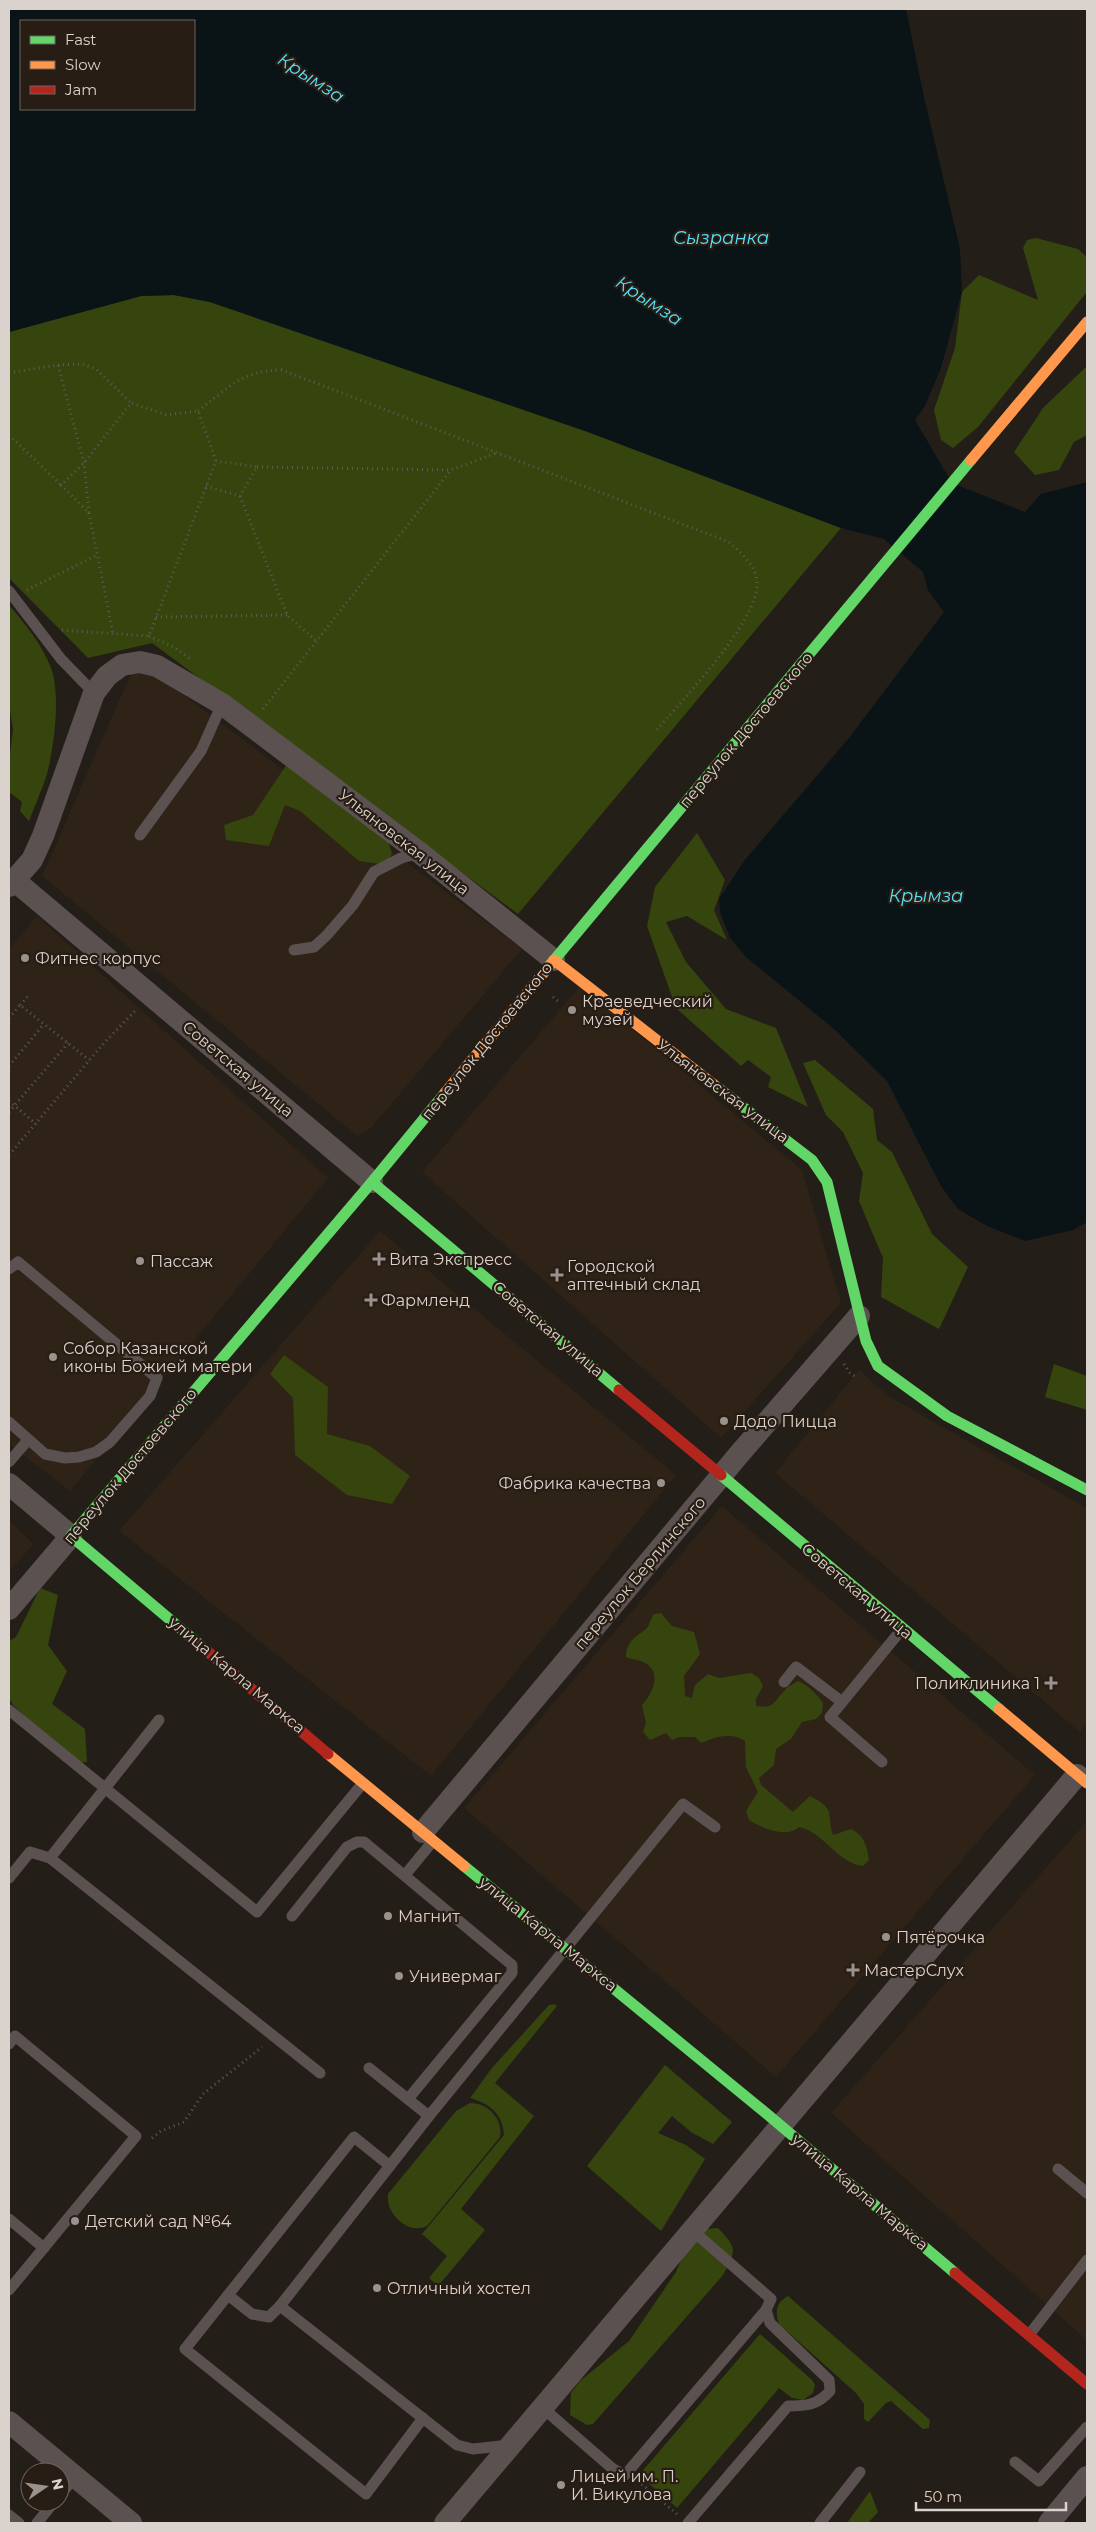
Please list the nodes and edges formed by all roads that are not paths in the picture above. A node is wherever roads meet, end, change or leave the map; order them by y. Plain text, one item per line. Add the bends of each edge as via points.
1 (1087, 322) edge
2 (11, 594) edge
3 (94, 693) junction
4 (222, 704) junction
5 (140, 835) dead end
6 (420, 853) junction
7 (10, 880) edge
8 (294, 950) dead end
9 (554, 960) junction
10 (372, 1182) junction
11 (9, 1269) edge
12 (859, 1316) junction
13 (9, 1422) edge
14 (28, 1440) junction
15 (9, 1462) edge
16 (722, 1476) junction
17 (9, 1484) edge
18 (1087, 1490) edge
19 (71, 1536) junction
20 (9, 1609) edge
21 (902, 1629) junction
22 (784, 1682) dead end
23 (842, 1702) junction
24 (9, 1710) edge
25 (159, 1720) dead end
26 (882, 1762) dead end
27 (1082, 1779) edge
28 (363, 1783) junction
29 (104, 1788) junction
30 (715, 1828) dead end
31 (428, 1837) junction
32 (50, 1858) junction
33 (405, 1875) junction
34 (9, 1878) edge
35 (292, 1916) dead end
36 (566, 1949) junction
37 (9, 2044) edge
38 (369, 2068) dead end
39 (320, 2073) dead end
40 (408, 2099) junction
41 (429, 2116) junction
42 (782, 2127) junction
43 (390, 2166) junction
44 (1058, 2169) dead end
45 (1087, 2193) edge
46 (9, 2219) edge
47 (693, 2231) junction
48 (44, 2248) junction
49 (1087, 2260) edge
50 (9, 2290) edge
51 (228, 2295) junction
52 (280, 2306) junction
53 (766, 2310) junction
54 (1029, 2335) junction
55 (1087, 2384) edge
56 (544, 2409) junction
57 (423, 2418) junction
58 (9, 2422) edge
59 (1087, 2427) edge
60 (513, 2444) junction
61 (45, 2462) edge
62 (1015, 2462) dead end
63 (860, 2472) dead end
64 (1087, 2477) edge
65 (70, 2488) edge
66 (45, 2512) edge
67 (9, 2515) edge
68 (19, 2523) edge
69 (36, 2523) edge
70 (131, 2523) edge
71 (445, 2523) edge
72 (688, 2523) edge
73 (820, 2523) edge
74 (1050, 2523) edge

1 - 9 main road, переулок Достоевского
2 - 3 lane via 61,659
3 - 4 street, Ульяновская улица via 107,676 122,666 140,662 157,666
3 - 7 street via 43,836 32,860
4 - 5 lane via 201,751
4 - 6 street, Ульяновская улица
6 - 8 lane via 401,858 374,872 353,905 327,935 314,947
6 - 9 street, Ульяновская улица
7 - 10 street, Советская улица
9 - 10 main road, переулок Достоевского
9 - 12 main road, Ульяновская улица via 738,1101 820,1169 827,1182
10 - 16 main road, Советская улица
10 - 19 main road, переулок Достоевского
11 - 14 lane via 18,1262 156,1378 150,1396 110,1442 96,1452 65,1458 45,1454
12 - 16 street, переулок Берлинского
12 - 18 main road, Ульяновская улица via 869,1351 878,1366 894,1379 947,1416
13 - 14 lane
14 - 15 lane
16 - 21 main road, Советская улица
16 - 31 street, переулок Берлинского
17 - 19 street, улица Карла Маркса
19 - 20 street, переулок Достоевского
19 - 28 main road, улица Карла Маркса
21 - 23 lane
21 - 27 main road, Советская улица
22 - 23 lane via 796,1666
23 - 26 lane via 830,1717
24 - 29 lane
25 - 29 lane
27 - 42 street
28 - 29 lane via 256,1912
28 - 31 main road, улица Карла Маркса
29 - 32 lane
30 - 36 lane via 683,1804
31 - 33 lane
31 - 36 main road, улица Карла Маркса
32 - 34 lane via 30,1852
32 - 39 lane
33 - 35 lane via 364,1842 357,1842 348,1847
33 - 40 lane via 512,1965 512,1973
36 - 41 lane
36 - 42 main road, улица Карла Маркса
37 - 48 lane via 15,2036 136,2136
38 - 40 lane
40 - 41 lane
41 - 43 lane
42 - 47 street
42 - 54 main road, улица Карла Маркса
43 - 51 lane via 354,2137
43 - 52 lane
44 - 45 lane
46 - 48 lane
47 - 53 lane via 771,2299
47 - 56 street
48 - 50 lane
49 - 54 lane
51 - 52 lane via 252,2314 269,2317
51 - 57 lane via 185,2349 366,2494
52 - 57 lane
53 - 56 lane via 625,2474 613,2469
53 - 72 lane via 770,2323 829,2380 830,2391 810,2406 788,2406
54 - 55 main road, улица Карла Маркса
56 - 60 street
57 - 60 lane via 457,2445 473,2449
58 - 61 street
59 - 62 lane via 1039,2480
60 - 71 street
63 - 73 lane
64 - 74 street
65 - 70 street
66 - 69 lane
67 - 68 lane

